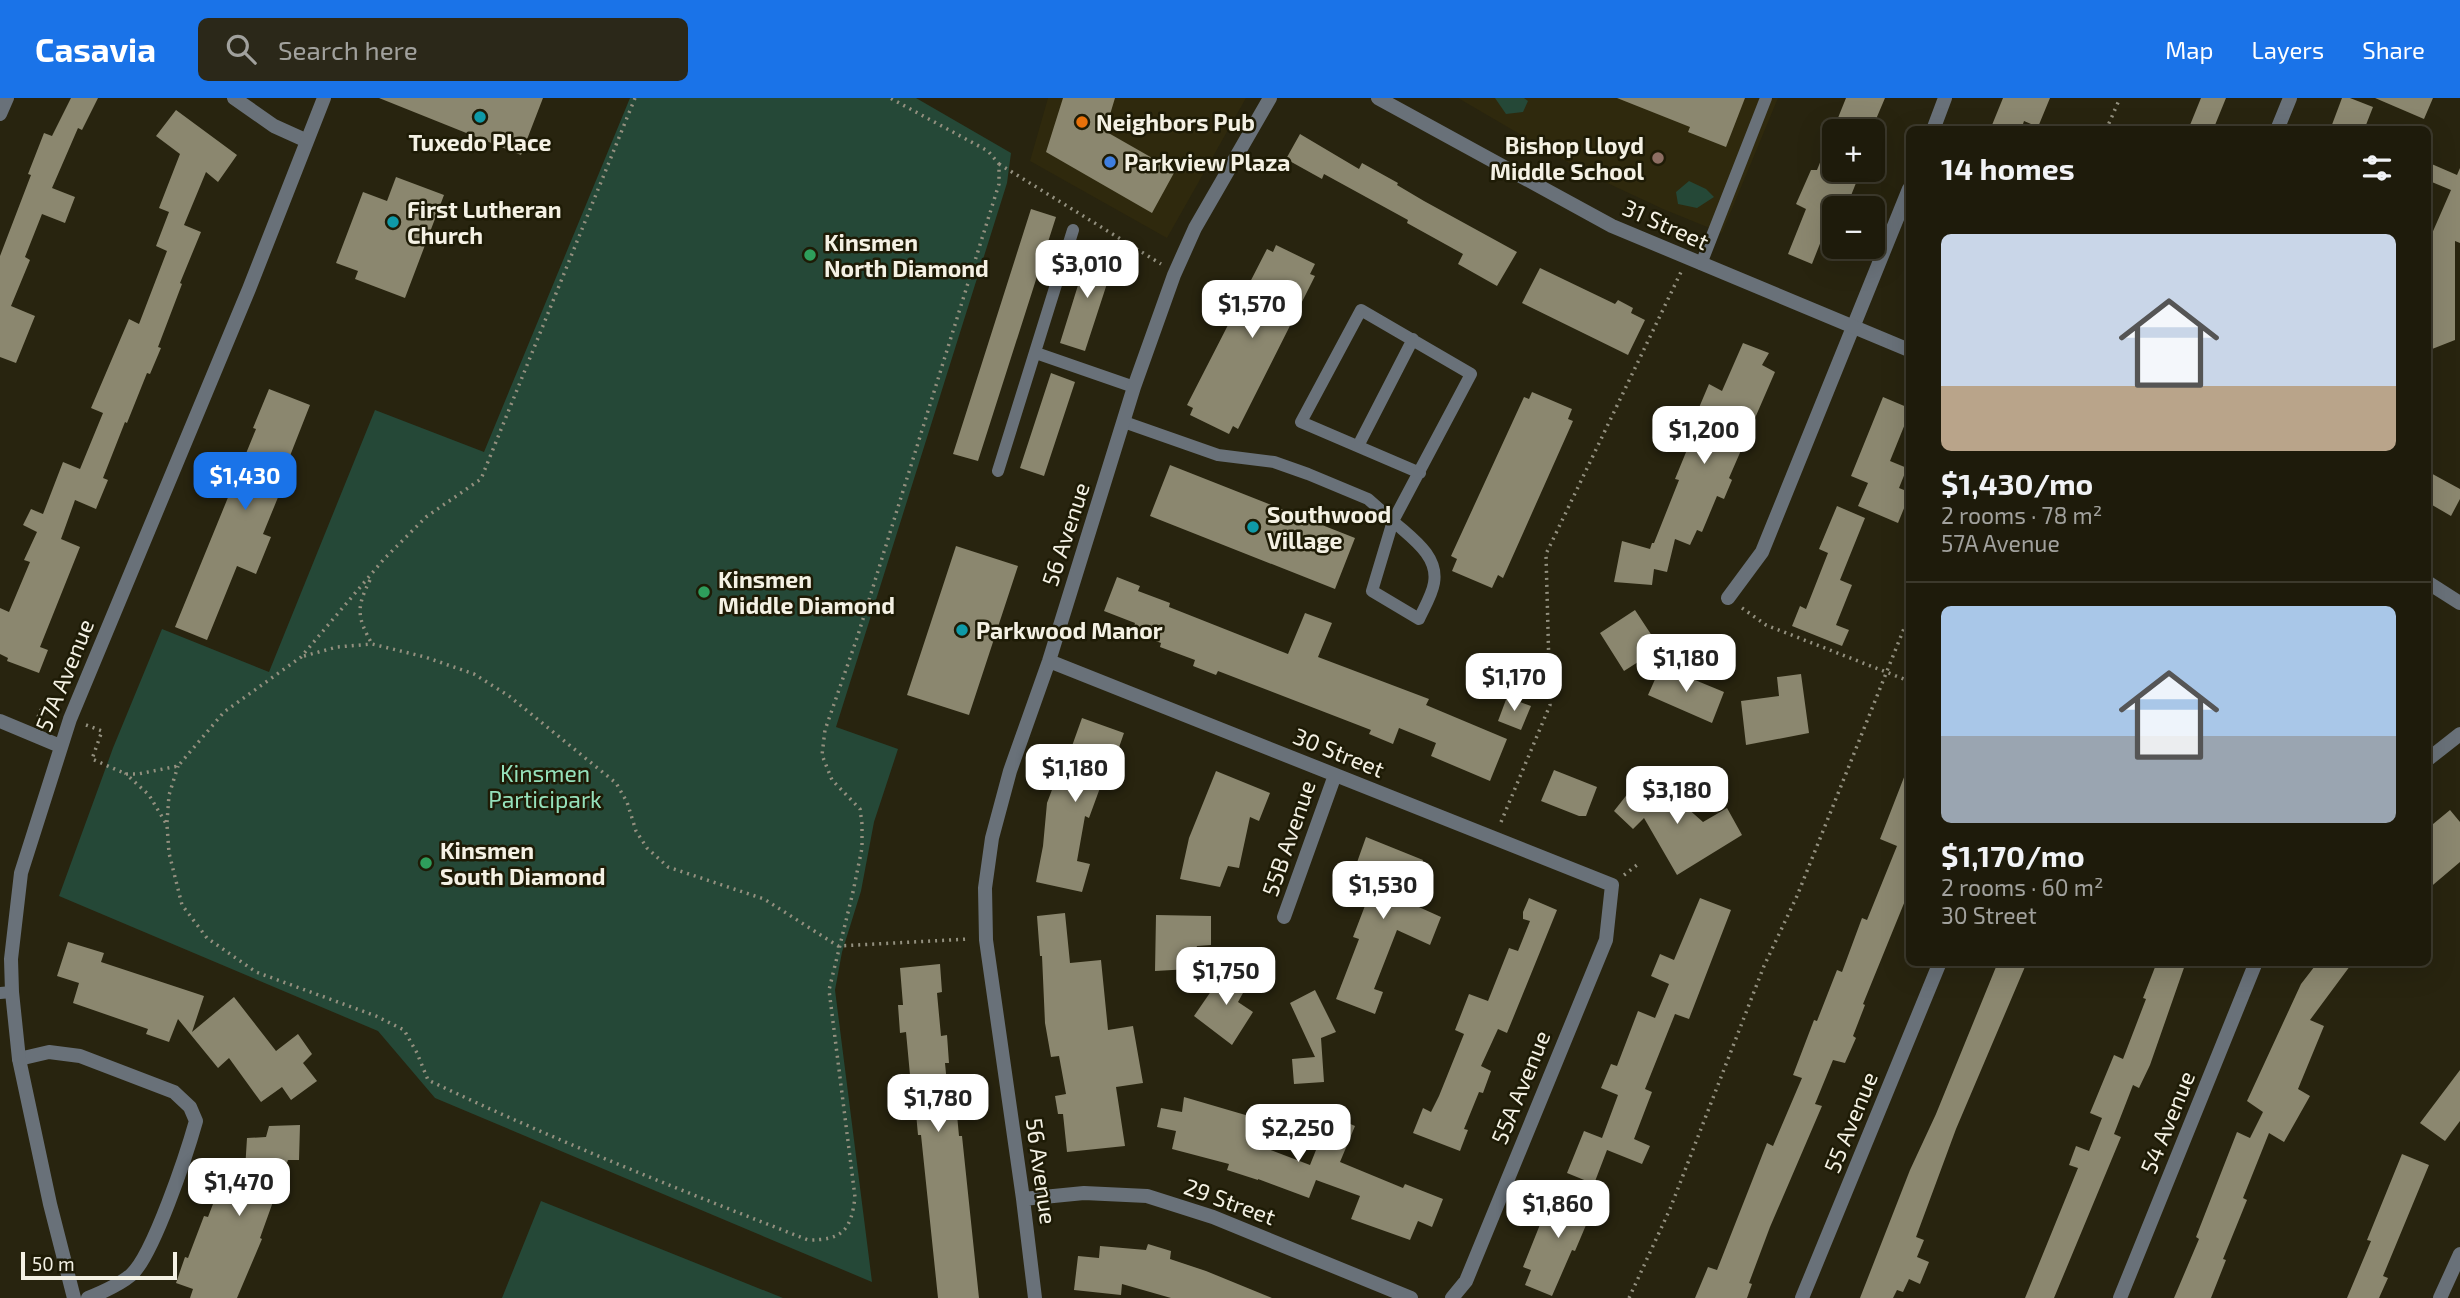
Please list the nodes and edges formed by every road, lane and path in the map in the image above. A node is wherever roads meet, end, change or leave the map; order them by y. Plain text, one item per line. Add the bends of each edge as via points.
1 (7, 98) edge
2 (234, 98) edge
3 (324, 98) edge
4 (635, 98) edge
5 (890, 98) edge
6 (1270, 98) edge
7 (1766, 98) edge
8 (1945, 98) edge
9 (2120, 98) edge
10 (2290, 98) edge
11 (1388, 100) edge
12 (0, 114) edge
13 (1934, 126) edge
14 (2108, 126) edge
15 (2279, 126) edge
16 (305, 140) junction
17 (999, 164) junction
18 (1906, 197) edge
19 (1073, 230) dead end
20 (1149, 256) dead end
21 (1701, 264) junction
22 (1678, 280) dead end
23 (1854, 327) junction
24 (1413, 339) junction
25 (1906, 349) edge
26 (1036, 353) junction
27 (1135, 387) junction
28 (1124, 422) junction
29 (1358, 446) junction
30 (998, 471) dead end
31 (1420, 472) junction
32 (1393, 521) junction
33 (372, 575) junction
34 (2431, 585) edge
35 (1728, 598) joint
36 (2460, 603) edge
37 (1906, 623) edge
38 (372, 644) junction
39 (302, 657) junction
40 (1049, 661) junction
41 (1885, 672) junction
42 (1906, 680) edge
43 (0, 721) edge
44 (91, 727) dead end
45 (2460, 734) edge
46 (60, 746) junction
47 (2431, 757) edge
48 (178, 766) junction
49 (127, 774) junction
50 (1335, 775) junction
51 (1504, 816) dead end
52 (167, 825) junction
53 (1612, 885) joint
54 (1284, 917) dead end
55 (958, 939) dead end
56 (838, 946) junction
57 (1938, 966) edge
58 (2254, 966) edge
59 (6, 993) edge
60 (19, 1059) junction
61 (1023, 1199) junction
62 (2460, 1254) edge
63 (74, 1298) edge
64 (88, 1298) edge
65 (1035, 1298) edge
66 (1410, 1298) edge
67 (1451, 1298) edge
68 (1629, 1298) edge
69 (1802, 1298) edge
70 (2120, 1298) edge
71 (2440, 1298) edge

1 - 12 street
2 - 16 street via 274,126
3 - 16 street, 57A Avenue
4 - 33 path via 481,479 426,517
5 - 17 path via 988,152
6 - 27 street, 56 Avenue via 1195,228
7 - 21 lane
8 - 13 street
9 - 14 path
10 - 15 street
11 - 21 street, 31 Street via 1612,226
16 - 46 street, 57A Avenue via 249,289
17 - 20 path
17 - 56 path via 999,184 825,730 822,755 832,780 860,809 862,824 862,848
18 - 23 street
19 - 26 lane
21 - 23 street, 31 Street
22 - 51 path via 1546,554 1550,705
23 - 25 street, 31 Street
23 - 35 street via 1762,552
24 - 29 lane
24 - 29 lane via 1361,310 1301,422
24 - 31 lane via 1471,374
26 - 27 lane
26 - 30 lane
27 - 28 street, 56 Avenue
28 - 32 lane via 1218,455 1274,462 1308,474 1368,499
28 - 40 street, 56 Avenue
29 - 31 lane
31 - 32 lane
32 - 32 lane via 1372,591 1419,619 1434,582 1432,564 1427,553
33 - 38 path via 361,597 359,620
33 - 39 path
34 - 36 street
35 - 41 path via 1766,625
37 - 41 path
38 - 39 path
38 - 56 path via 474,674 509,696 616,783 646,848 668,867 764,900
39 - 48 path via 224,712
40 - 50 street, 30 Street
40 - 61 street, 56 Avenue via 1010,771 992,838 985,888 986,940
41 - 42 path
41 - 68 path via 1670,1209
43 - 46 street
44 - 49 path via 102,731 92,759
45 - 47 street
46 - 59 street, 57A Avenue via 20,873
48 - 49 path
48 - 52 path via 169,795
49 - 52 path via 149,795
50 - 53 street, 30 Street
50 - 54 street, 55B Avenue
52 - 56 path via 182,905 207,938 256,972 404,1030 428,1080 808,1240 838,1236 853,1217 855,1197 829,989
53 - 67 street, 55A Avenue via 1606,940 1466,1281
55 - 56 path
57 - 69 street, 55 Avenue
58 - 70 street, 54 Avenue
59 - 60 street, 57A Avenue
60 - 63 street, 57A Avenue
60 - 64 street via 49,1052 80,1056 174,1092 190,1107 196,1121 183,1165 133,1274
61 - 65 street, 56 Avenue
61 - 66 street, 29 Street via 1084,1193 1147,1196 1213,1217
62 - 71 street

